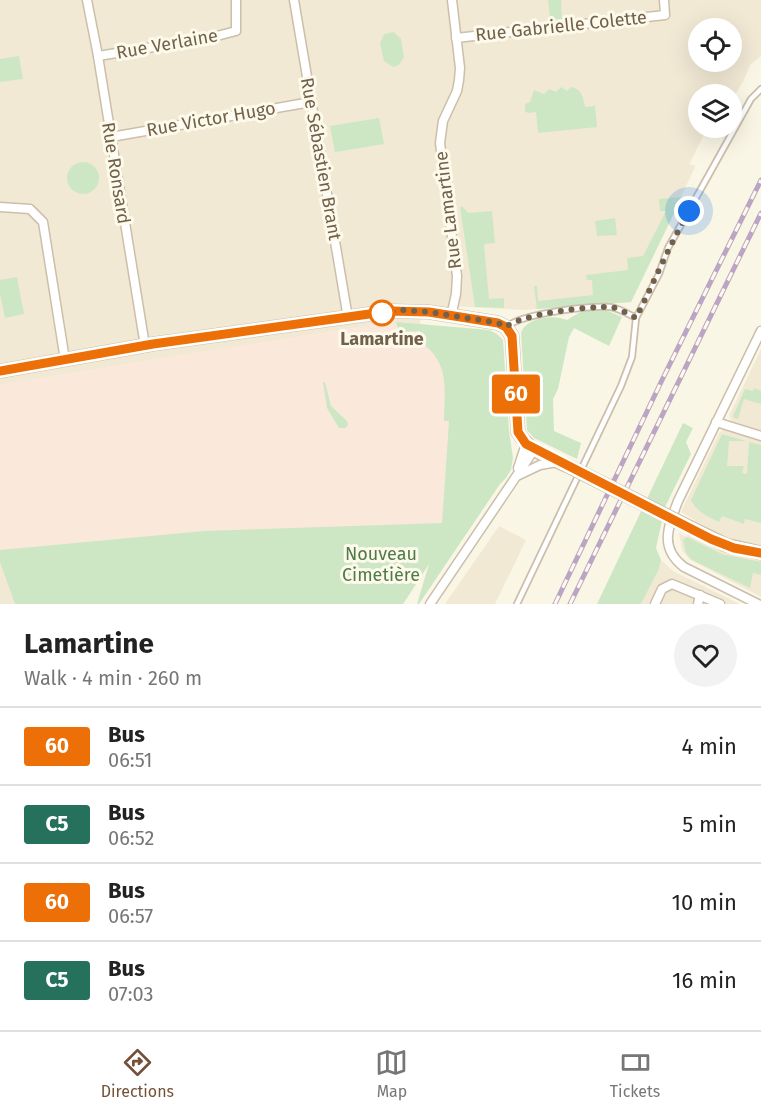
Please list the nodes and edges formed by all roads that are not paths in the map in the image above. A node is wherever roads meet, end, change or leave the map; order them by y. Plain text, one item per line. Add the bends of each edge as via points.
1 (87, 0) edge
2 (236, 0) edge
3 (294, 0) edge
4 (452, 0) edge
5 (664, 0) edge
6 (456, 38) junction
7 (98, 56) junction
8 (761, 89) edge
9 (311, 102) junction
10 (111, 137) junction
11 (0, 207) edge
12 (451, 316) junction
13 (348, 318) junction
14 (636, 318) junction
15 (506, 327) junction
16 (761, 331) edge
17 (145, 346) junction
18 (65, 360) junction
19 (0, 371) edge
20 (716, 422) junction
21 (761, 436) edge
22 (530, 447) junction
23 (560, 462) junction
24 (516, 477) junction
25 (761, 553) edge
26 (726, 588) junction
27 (699, 599) edge
28 (430, 604) edge
29 (517, 604) edge
30 (655, 604) edge
31 (720, 604) edge
32 (758, 604) edge

1 - 7 street, Rue Ronsard
2 - 7 street, Rue Verlaine via 236,31
3 - 9 street, Rue Sébastien Brant
4 - 6 street, Rue Lamartine
5 - 6 street, Rue Gabrielle Colette via 665,15
6 - 12 street, Rue Lamartine via 459,80 440,134 457,276
7 - 10 street, Rue Ronsard
8 - 14 lane via 751,99 668,248
9 - 10 street, Rue Victor Hugo
9 - 13 street, Rue Sébastien Brant
10 - 17 street, Rue Ronsard
11 - 18 street via 30,209 43,222
12 - 13 street via 402,310
12 - 15 street
13 - 17 street
14 - 15 lane via 612,307 582,309 524,317
14 - 29 lane via 632,357 621,386
15 - 22 street via 513,342 518,432
16 - 20 street
17 - 18 street
18 - 19 street
20 - 21 street
20 - 26 street via 678,501 668,538 674,559
22 - 23 street
22 - 24 street
23 - 24 street via 540,465
23 - 25 street, bridge via 726,545
24 - 28 street
26 - 31 street
26 - 32 street
27 - 30 street via 672,584 663,589
27 - 31 street

